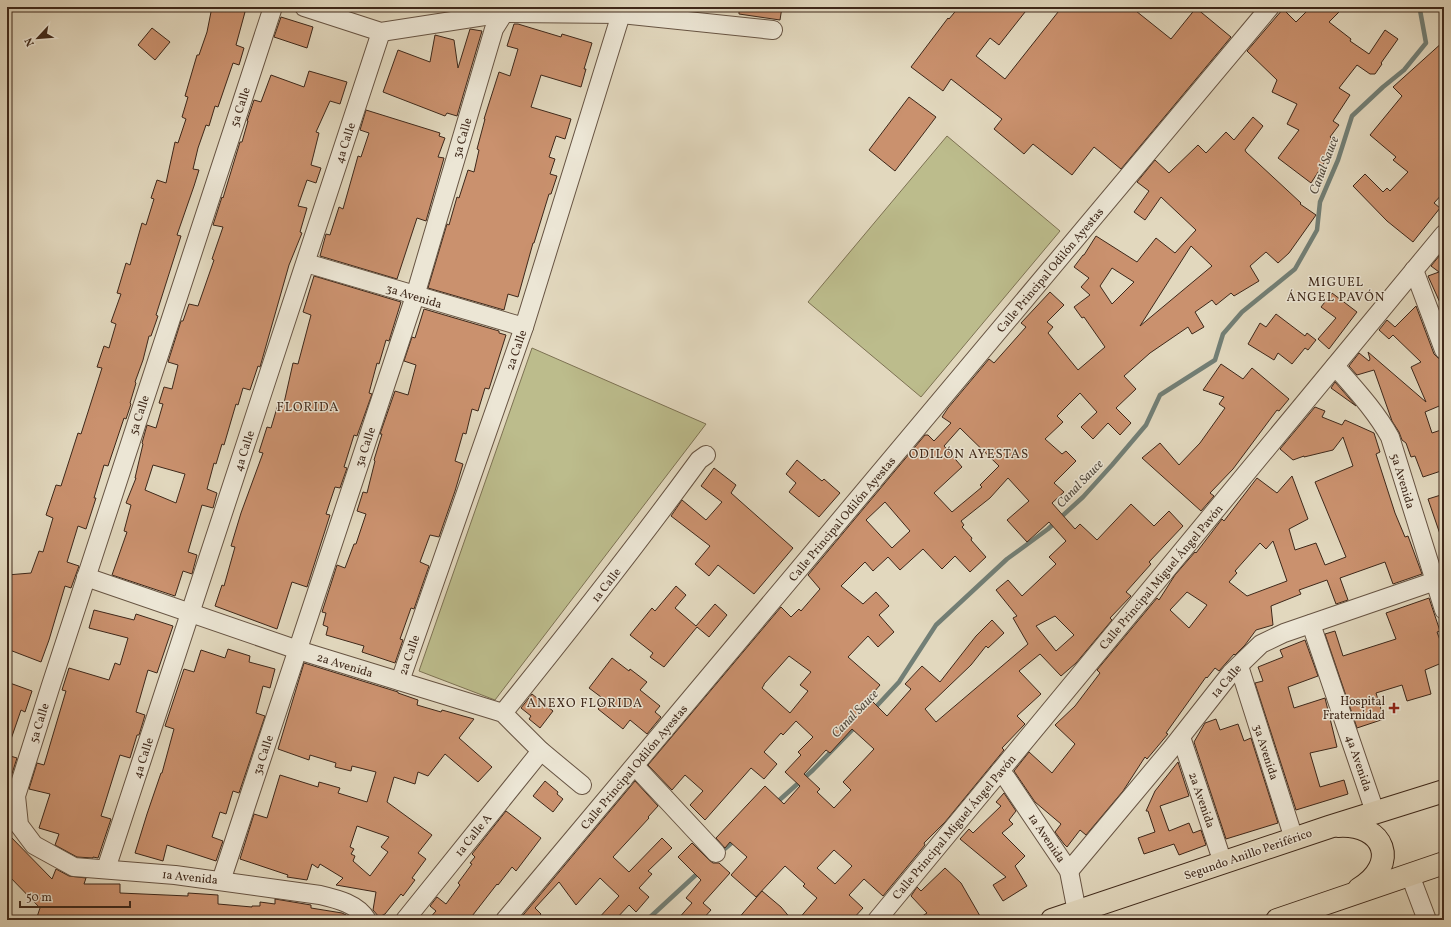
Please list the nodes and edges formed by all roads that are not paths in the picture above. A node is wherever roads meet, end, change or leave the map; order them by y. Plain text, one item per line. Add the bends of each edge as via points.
1 (273, 7) edge
2 (304, 7) edge
3 (1270, 7) edge
4 (504, 13) junction
5 (620, 14) junction
6 (773, 30) dead end
7 (382, 32) junction
8 (1444, 234) edge
9 (306, 263) junction
10 (1414, 270) junction
11 (415, 296) junction
12 (524, 327) junction
13 (1444, 350) edge
14 (1335, 366) junction
15 (706, 455) dead end
16 (86, 577) junction
17 (1439, 579) edge
18 (1444, 610) edge
19 (191, 612) junction
20 (1311, 624) junction
21 (298, 650) junction
22 (1239, 666) junction
23 (400, 681) junction
24 (503, 713) junction
25 (1181, 737) junction
26 (541, 751) junction
27 (635, 766) junction
28 (1000, 771) junction
29 (582, 786) dead end
30 (1444, 791) edge
31 (1375, 812) junction
32 (19, 825) joint
33 (1328, 827) junction
34 (1294, 839) junction
35 (716, 853) dead end
36 (1223, 863) junction
37 (1444, 863) edge
38 (106, 869) junction
39 (1069, 871) junction
40 (1410, 875) junction
41 (221, 881) junction
42 (1348, 896) junction
43 (1077, 912) junction
44 (368, 920) edge
45 (404, 920) edge
46 (506, 920) edge
47 (877, 920) edge
48 (1052, 920) edge
49 (1277, 920) edge
50 (1427, 920) edge

1 - 16 street, 5a Calle
2 - 7 street
3 - 27 street, Calle Principal Odilón Ayestas
4 - 5 street
4 - 7 street
4 - 11 street, 3a Calle via 494,29
5 - 6 street
5 - 12 street, 2a Calle
7 - 9 street, 4a Calle
8 - 10 street, Calle Principal Miguel Ángel Pavón
9 - 11 street, 3a Avenida
9 - 19 street, 4a Calle
10 - 13 street
10 - 14 street, Calle Principal Miguel Ángel Pavón
11 - 12 street, 3a Avenida
11 - 21 street, 3a Calle
12 - 23 street, 2a Calle
14 - 17 street, 5a Avenida via 1383,424 1390,437
14 - 28 street, Calle Principal Miguel Ángel Pavón
15 - 24 street, 1a Calle via 699,460 580,619
16 - 19 street, 2a Avenida
16 - 32 street, 5a Calle via 16,796
17 - 18 street, 5a Avenida
17 - 20 street, 1a Calle
19 - 21 street, 2a Avenida
19 - 38 street, 4a Calle
20 - 22 street, 1a Calle via 1261,644
20 - 31 street, 4a Avenida
21 - 23 street, 2a Avenida
21 - 41 street, 3a Calle
22 - 25 street, 1a Calle
22 - 34 street, 3a Avenida
23 - 24 street, 2a Avenida
24 - 26 street, 2a Avenida
25 - 36 street, 2a Avenida
25 - 39 street, 1a Calle
26 - 29 street, 2a Avenida
26 - 45 street, 1a Calle A
27 - 35 street
27 - 46 street, Calle Principal Odilón Ayestas
28 - 39 street, 1a Avenida
28 - 47 street, Calle Principal Miguel Ángel Pavón
30 - 31 main road, Segundo Anillo Periférico
31 - 33 main road, Segundo Anillo Periférico
32 - 38 street, 1a Avenida via 34,845 74,867
33 - 34 main road, Segundo Anillo Periférico
33 - 42 main road via 1361,828 1372,834 1380,844 1382,866 1368,882
34 - 36 main road, Segundo Anillo Periférico
36 - 43 main road, Segundo Anillo Periférico
37 - 40 main road
38 - 41 street, 1a Avenida
39 - 43 street, 1a Avenida
40 - 42 main road
40 - 50 street
41 - 44 street, 1a Avenida via 320,894 352,906
42 - 49 main road
43 - 48 main road, Segundo Anillo Periférico

